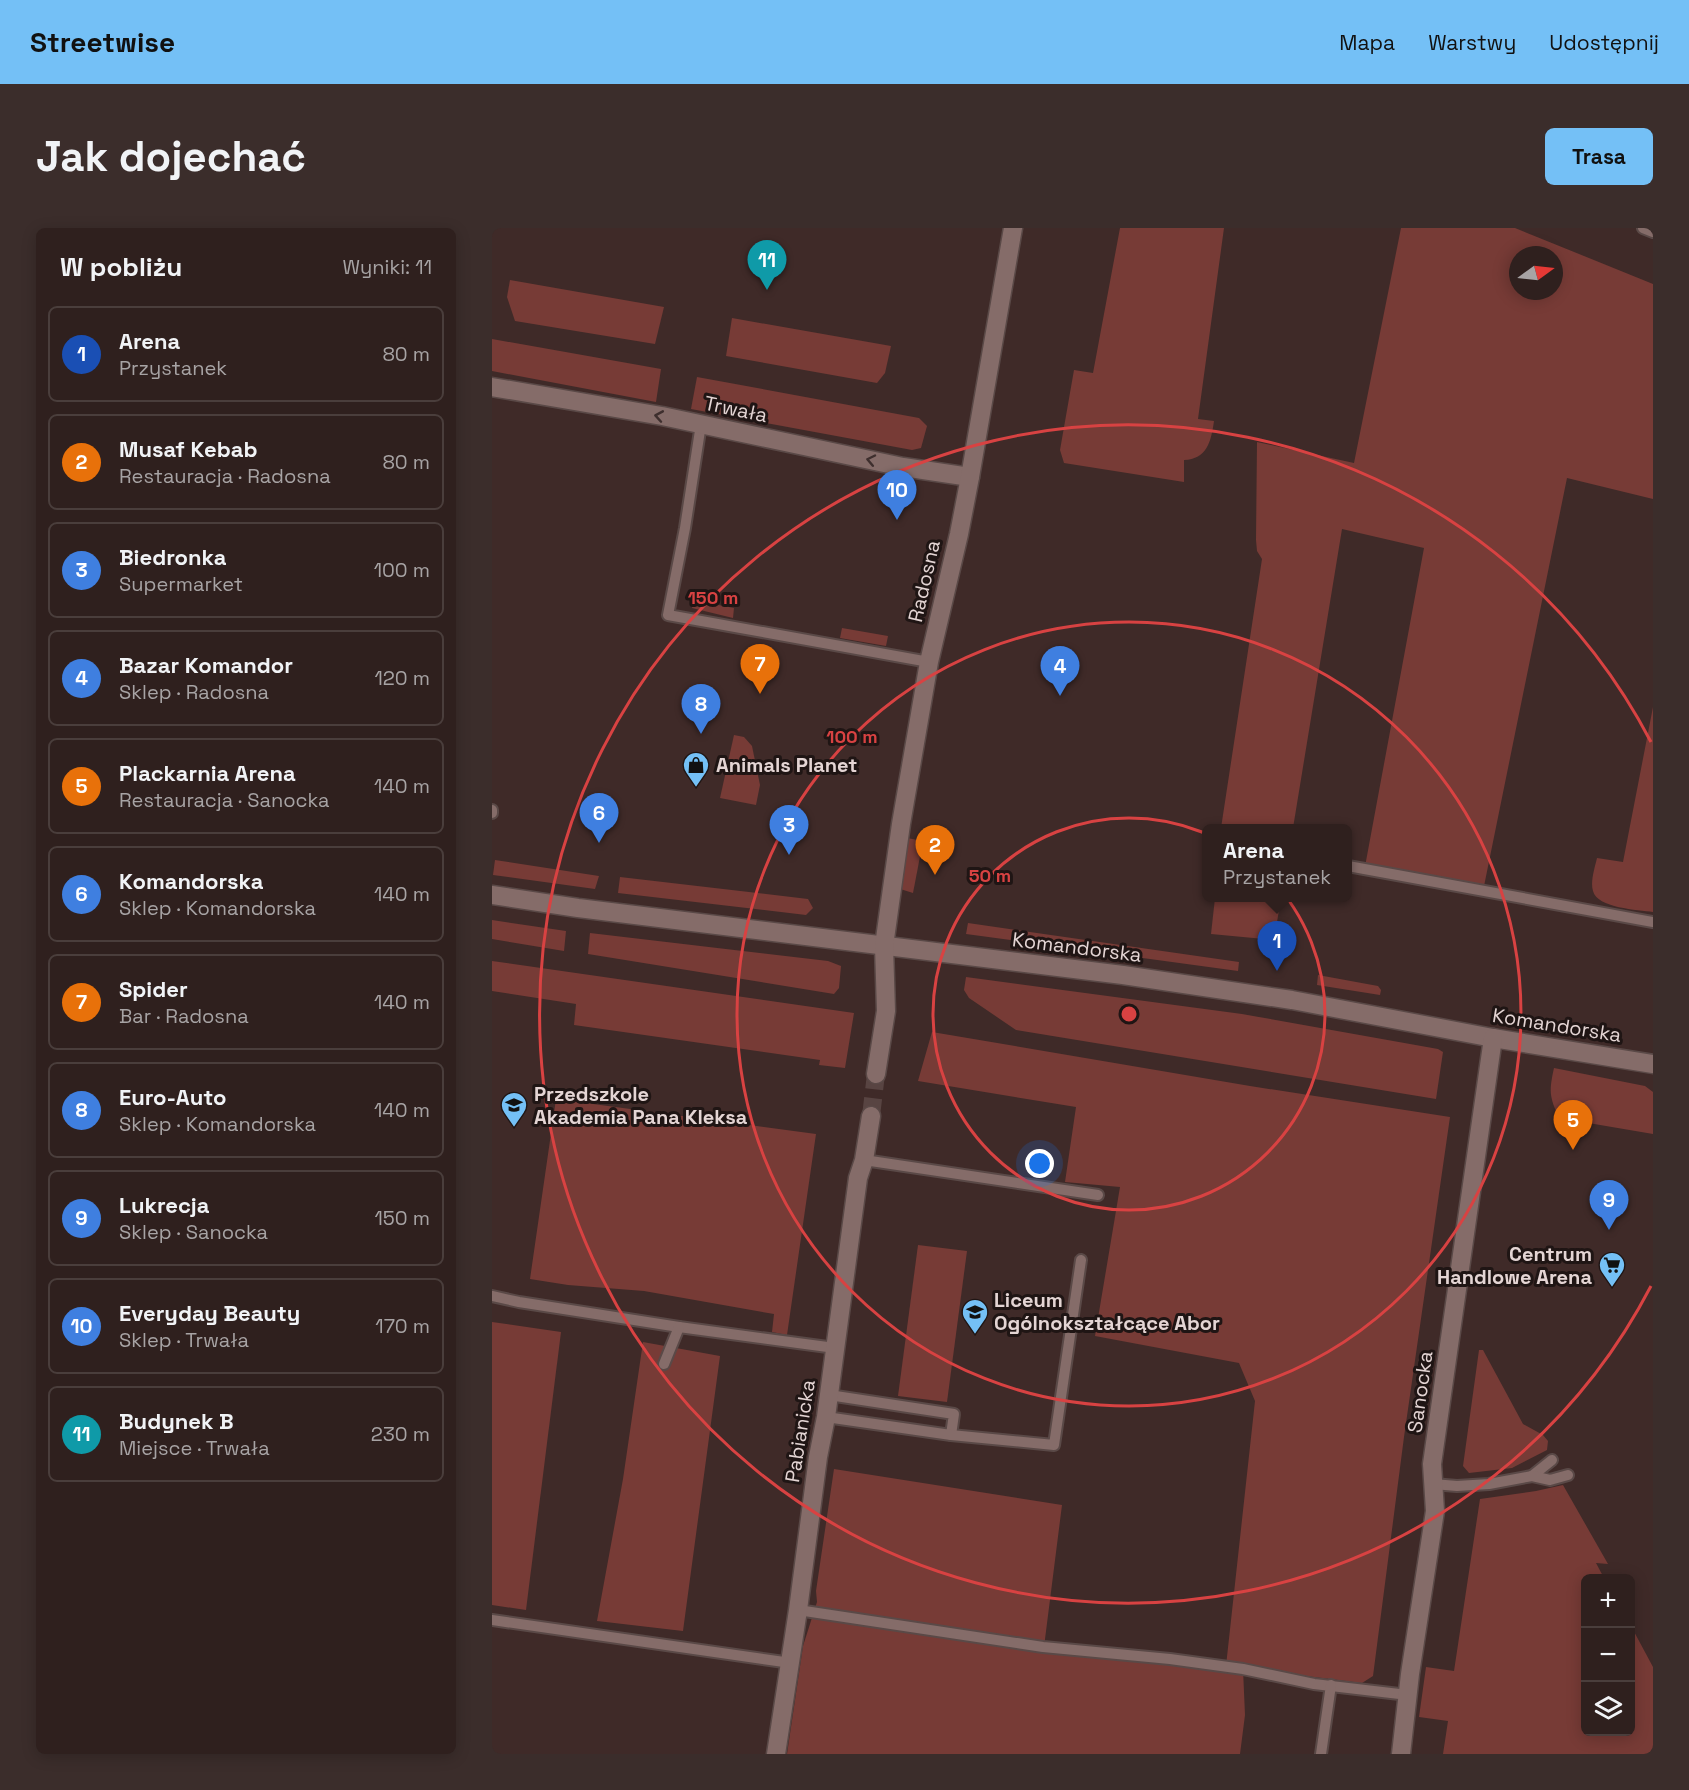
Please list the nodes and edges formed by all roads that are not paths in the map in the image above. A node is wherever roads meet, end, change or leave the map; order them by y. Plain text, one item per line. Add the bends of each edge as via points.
1 (1013, 228) edge
2 (1643, 228) edge
3 (1653, 232) edge
4 (492, 387) edge
5 (701, 424) junction
6 (970, 477) junction
7 (929, 662) junction
8 (1352, 867) edge
9 (492, 895) edge
10 (1653, 922) edge
11 (884, 946) junction
12 (1492, 1038) junction
13 (1653, 1064) edge
14 (876, 1074) tunnel mouth
15 (871, 1116) tunnel mouth
16 (864, 1160) junction
17 (1098, 1195) dead end
18 (1081, 1260) dead end
19 (492, 1296) edge
20 (679, 1327) junction
21 (835, 1348) junction
22 (664, 1364) dead end
23 (829, 1395) junction
24 (826, 1417) junction
25 (951, 1435) junction
26 (1552, 1460) dead end
27 (1568, 1475) dead end
28 (1532, 1476) junction
29 (1433, 1484) junction
30 (798, 1610) junction
31 (492, 1620) edge
32 (790, 1663) junction
33 (1331, 1685) junction
34 (1408, 1695) junction
35 (776, 1754) edge
36 (1321, 1754) edge
37 (1401, 1754) edge

1 - 6 street, Radosna
2 - 3 lane
5 -> 4 street, Trwała
6 -> 5 street, Trwała via 903,467
5 - 7 lane via 668,615
6 - 7 street, Radosna
7 - 11 street, Radosna
8 - 10 lane
9 - 11 street, Komandorska
11 - 12 street, Komandorska via 1243,992
11 - 14 street via 886,1011
12 - 13 street, Komandorska
12 - 29 street, Sanocka via 1432,1464
15 - 16 street, Pabianicka
16 - 17 lane
16 - 21 street, Pabianicka via 858,1178
18 - 25 lane via 1054,1445
19 - 20 lane
20 - 21 lane
20 - 22 lane
21 - 23 street, Pabianicka
23 - 24 street, Pabianicka
23 - 25 lane via 954,1414
24 - 25 lane
24 - 30 street, Pabianicka
26 - 28 lane
27 - 28 lane via 1550,1480
28 - 29 lane via 1468,1485
29 - 34 street, Sanocka via 1435,1511
30 - 32 street, Pabianicka
30 - 33 lane via 1043,1647 1226,1667
31 - 32 lane
32 - 35 street, Pabianicka
33 - 34 lane
33 - 36 lane
34 - 37 street, Sanocka

